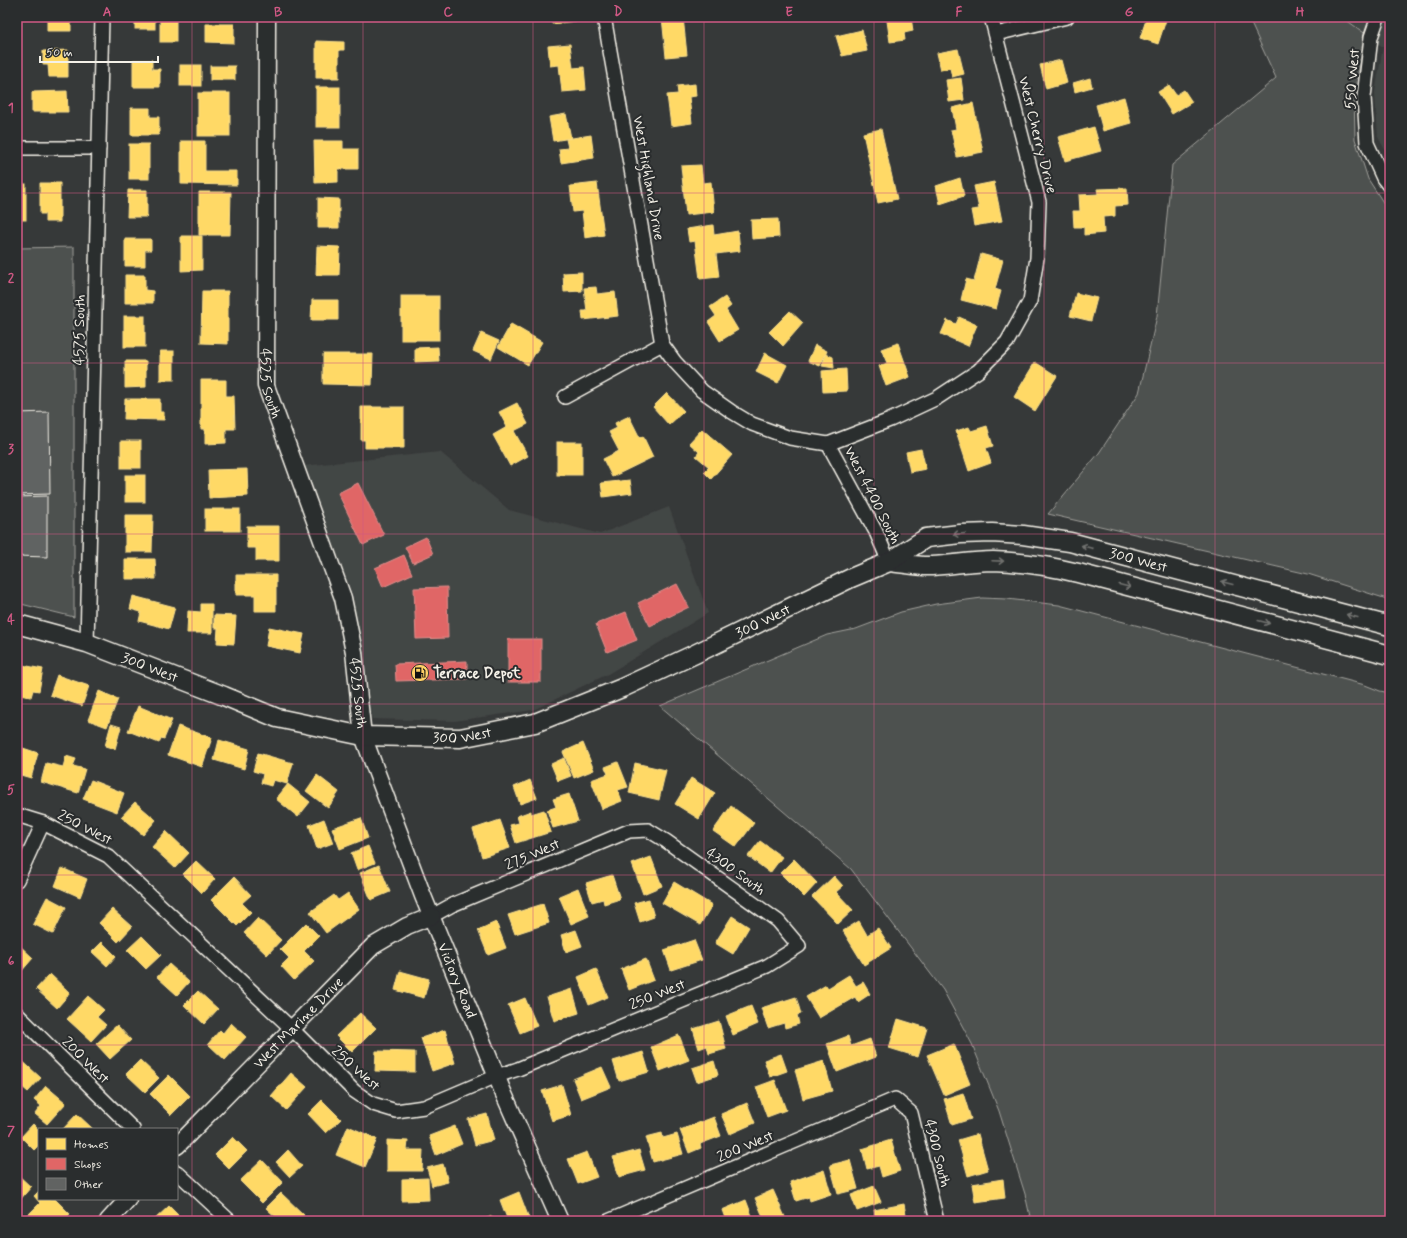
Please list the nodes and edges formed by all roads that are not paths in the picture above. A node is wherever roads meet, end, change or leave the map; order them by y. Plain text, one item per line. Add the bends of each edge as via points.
1 (102, 17) edge
2 (267, 17) edge
3 (604, 17) edge
4 (991, 17) edge
5 (1067, 17) edge
6 (1378, 17) edge
7 (996, 34) junction
8 (17, 148) edge
9 (99, 148) junction
10 (1390, 187) edge
11 (662, 344) junction
12 (565, 397) dead end
13 (828, 444) junction
14 (889, 562) junction
15 (17, 624) edge
16 (1390, 626) edge
17 (87, 643) junction
18 (1390, 655) edge
19 (363, 736) junction
20 (17, 815) edge
21 (43, 824) junction
22 (648, 830) joint
23 (17, 880) edge
24 (432, 916) junction
25 (799, 946) joint
26 (17, 1014) edge
27 (292, 1029) junction
28 (497, 1076) junction
29 (895, 1100) joint
30 (132, 1128) edge
31 (178, 1145) edge
32 (178, 1173) edge
33 (127, 1200) edge
34 (108, 1221) edge
35 (230, 1221) edge
36 (560, 1221) edge
37 (608, 1221) edge
38 (937, 1221) edge

1 - 9 street, 4575 South
2 - 19 street, 4525 South via 266,386 343,598 354,652
3 - 11 street, West Highland Drive
4 - 7 street, West Cherry Drive
5 - 7 street
6 - 10 street, 550 West via 1371,37 1364,97 1367,143 1383,178
7 - 13 street, West Cherry Drive via 1039,202 1037,258 1030,301 1007,342 978,371 937,398
8 - 9 street
9 - 17 street, 4575 South
11 - 12 street
11 - 13 street, West Highland Drive via 702,391 732,412 752,424 790,438
13 - 14 street, West 4400 South via 876,532
16 -> 14 main road, 300 West via 1077,544 1031,536 977,533 926,538
14 -> 18 main road, 300 West via 931,566 962,562 1021,562 1056,568
14 - 19 main road, 300 West via 622,688 535,723 460,738
15 - 17 main road, 300 West
17 - 19 main road, 300 West via 278,718
19 - 24 street, Victory Road
20 - 21 street, 250 West
21 - 23 street
21 - 27 street, 250 West via 108,856
22 - 24 street, 275 West via 629,831 452,905
22 - 25 street, 4300 South via 778,921
24 - 27 street, West Marine Drive via 407,926 373,946
24 - 28 street, Victory Road
25 - 28 street, 250 West via 767,966
26 - 30 street, 200 West
27 - 28 street, 250 West via 354,1090 373,1104 396,1111 424,1107
27 - 31 street, West Marine Drive
28 - 36 street, Victory Road
29 - 37 street, 200 West
29 - 38 street, 4300 South via 911,1113
32 - 35 street
33 - 34 street

